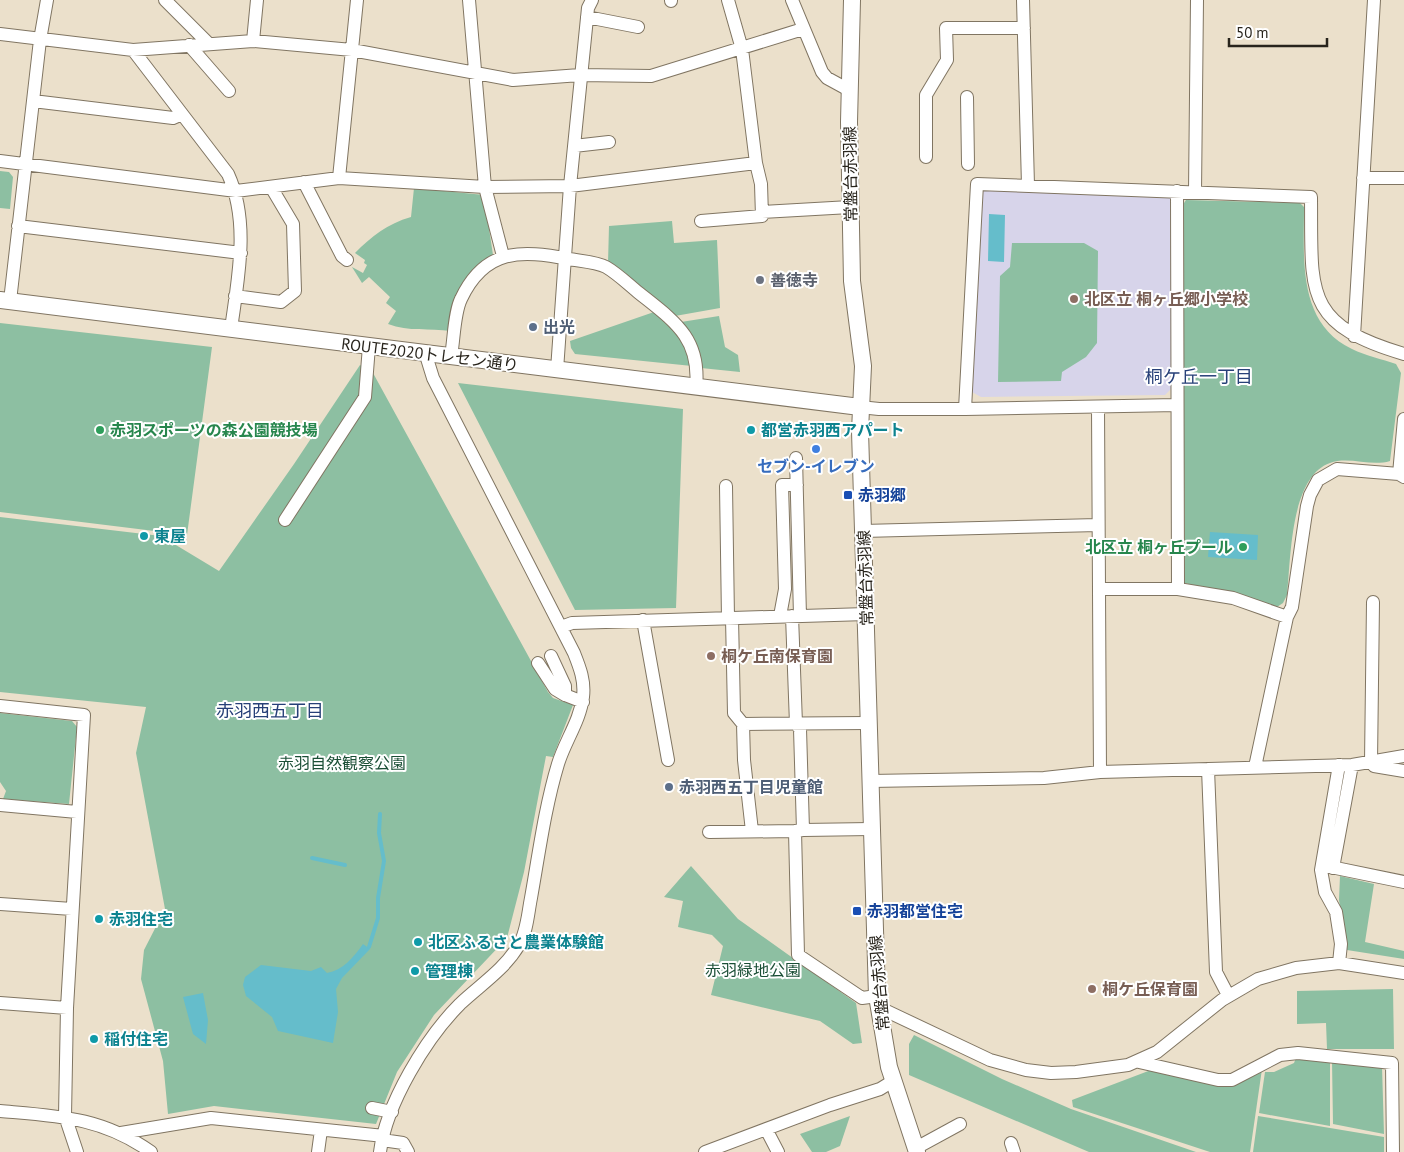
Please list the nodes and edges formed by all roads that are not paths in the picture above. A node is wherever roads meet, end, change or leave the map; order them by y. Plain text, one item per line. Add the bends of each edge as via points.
1 (47, 0) edge
2 (165, 0) edge
3 (257, 0) edge
4 (357, 0) edge
5 (469, 0) edge
6 (592, 0) edge
7 (728, 0) edge
8 (792, 0) edge
9 (852, 0) edge
10 (1023, 0) edge
11 (1197, 0) edge
12 (1374, 0) edge
13 (587, 17) junction
14 (638, 27) dead end
15 (1024, 28) junction
16 (803, 29) junction
17 (0, 34) edge
18 (40, 40) junction
19 (253, 40) junction
20 (208, 43) junction
21 (189, 45) junction
22 (742, 49) junction
23 (133, 50) junction
24 (352, 50) junction
25 (474, 71) junction
26 (580, 75) junction
27 (849, 90) junction
28 (228, 91) dead end
29 (967, 97) dead end
30 (33, 101) junction
31 (182, 114) junction
32 (609, 142) dead end
33 (574, 146) junction
34 (926, 157) dead end
35 (0, 161) edge
36 (756, 163) junction
37 (26, 164) junction
38 (968, 164) dead end
39 (339, 178) junction
40 (1363, 178) junction
41 (1404, 178) edge
42 (304, 182) junction
43 (1028, 185) junction
44 (271, 186) junction
45 (570, 186) junction
46 (484, 187) junction
47 (236, 191) junction
48 (1177, 191) junction
49 (1195, 192) junction
50 (850, 208) junction
51 (762, 212) junction
52 (701, 221) dead end
53 (18, 226) junction
54 (241, 253) junction
55 (504, 256) junction
56 (564, 258) junction
57 (347, 260) dead end
58 (235, 296) junction
59 (5, 300) edge
60 (230, 328) junction
61 (1354, 336) junction
62 (369, 346) junction
63 (425, 352) junction
64 (1404, 354) edge
65 (451, 356) junction
66 (557, 370) junction
67 (696, 388) junction
68 (1177, 405) junction
69 (860, 407) junction
70 (1098, 407) junction
71 (965, 409) junction
72 (1404, 419) edge
73 (796, 458) dead end
74 (1401, 476) edge
75 (797, 485) junction
76 (726, 486) dead end
77 (285, 520) dead end
78 (1098, 525) junction
79 (863, 531) junction
80 (1100, 589) junction
81 (1178, 589) junction
82 (1373, 602) dead end
83 (866, 614) junction
84 (791, 616) junction
85 (1286, 617) junction
86 (730, 618) junction
87 (643, 620) junction
88 (561, 627) junction
89 (551, 656) dead end
90 (538, 663) dead end
91 (564, 695) junction
92 (582, 702) junction
93 (0, 706) edge
94 (868, 723) junction
95 (743, 724) junction
96 (796, 724) junction
97 (1404, 756) edge
98 (668, 760) dead end
99 (1356, 764) junction
100 (1255, 767) junction
101 (1208, 769) junction
102 (1404, 771) edge
103 (1100, 772) junction
104 (870, 781) junction
105 (0, 805) edge
106 (77, 812) junction
107 (871, 829) junction
108 (799, 830) junction
109 (752, 831) junction
110 (709, 832) dead end
111 (1327, 867) junction
112 (1404, 882) edge
113 (0, 904) edge
114 (72, 909) junction
115 (1339, 963) junction
116 (1404, 973) edge
117 (1228, 995) junction
118 (877, 1001) junction
119 (0, 1004) edge
120 (67, 1008) junction
121 (1139, 1062) junction
122 (893, 1081) junction
123 (372, 1108) dead end
124 (0, 1111) edge
125 (392, 1112) junction
126 (65, 1116) junction
127 (960, 1124) dead end
128 (766, 1129) junction
129 (321, 1130) junction
130 (121, 1133) junction
131 (382, 1143) edge
132 (916, 1150) edge
133 (77, 1152) edge
134 (151, 1152) edge
135 (318, 1152) edge
136 (408, 1152) edge
137 (705, 1152) edge
138 (778, 1152) edge
139 (1393, 1152) edge

1 - 18 street
2 - 20 street
3 - 19 street
4 - 24 street
5 - 25 street
6 - 13 street
7 - 22 street
8 - 16 street
9 - 27 main road, 常盤台赤羽線
10 - 15 street
11 - 49 street
12 - 40 street
13 - 14 street
13 - 26 street
15 - 34 street via 946,28 947,60 926,95
15 - 43 street
16 - 22 street
16 - 27 street via 822,72
17 - 18 street
18 - 23 street
18 - 30 street
19 - 20 street
19 - 24 street
20 - 21 street
21 - 23 street
21 - 28 street
22 - 26 street via 651,76
22 - 36 street
23 - 31 street
24 - 25 street
24 - 39 street
25 - 26 street via 513,80
25 - 46 street
26 - 33 street
27 - 50 main road, 常盤台赤羽線
29 - 38 street
30 - 31 street via 173,118
30 - 37 street
31 - 47 street via 228,174
32 - 33 street
33 - 45 street
35 - 37 street
36 - 45 street
36 - 51 street
37 - 47 street
37 - 53 street
39 - 42 street
39 - 46 street
40 - 41 street
40 - 61 street
42 - 44 street
42 - 57 street
43 - 48 street
43 - 71 street via 977,184
44 - 47 street
44 - 58 street via 293,224 295,291 281,302
45 - 46 street
45 - 56 street
46 - 55 street
47 - 54 street
48 - 49 street
48 - 68 street
49 - 61 street via 1311,197 1312,255 1318,296 1330,317
50 - 51 street
50 - 69 main road, 常盤台赤羽線 via 852,290 863,366
51 - 52 street via 762,216
53 - 54 street
53 - 59 street
54 - 58 street
55 - 56 street via 528,252
55 - 65 street via 484,268 460,301
56 - 66 street
56 - 67 street via 605,266 679,325 698,368
58 - 60 street
59 - 60 main road, ROUTE2020トレセン通り
60 - 62 main road, ROUTE2020トレセン通り
61 - 64 street
62 - 63 main road, ROUTE2020トレセン通り
62 - 77 street via 366,397
63 - 65 main road, ROUTE2020トレセン通り
63 - 88 street via 433,378
65 - 66 main road, ROUTE2020トレセン通り
66 - 67 main road, ROUTE2020トレセン通り
67 - 69 main road, ROUTE2020トレセン通り
68 - 70 street
68 - 81 street
69 - 71 street
69 - 79 main road, 常盤台赤羽線
70 - 71 street
70 - 78 street
72 - 74 street
73 - 75 street
74 - 85 street via 1337,469 1318,480 1307,506 1292,607
75 - 84 street
75 - 84 street via 782,485 785,589
76 - 86 street
78 - 79 street
78 - 80 street
79 - 83 main road, 常盤台赤羽線
80 - 81 street
80 - 103 street
81 - 85 street via 1233,598
82 - 99 street
83 - 84 street
83 - 94 main road, 常盤台赤羽線
84 - 86 street
84 - 96 street
85 - 100 street
86 - 87 street
86 - 95 street via 734,713
87 - 88 street via 572,623
87 - 98 street
88 - 92 street via 584,680
89 - 91 street via 565,686
90 - 91 street via 555,688
91 - 92 street
92 - 125 street via 558,763 520,944 506,964 442,1022 418,1058
93 - 106 street via 84,715
94 - 96 street
94 - 104 main road, 常盤台赤羽線
95 - 96 street
95 - 109 street
96 - 108 street via 800,729
97 - 99 street
99 - 100 street
99 - 102 street
99 - 111 street
100 - 101 street
101 - 103 street
101 - 117 street via 1216,972
103 - 104 street via 1044,778
104 - 107 main road, 常盤台赤羽線
105 - 106 street
106 - 114 street
107 - 108 street
107 - 118 main road, 常盤台赤羽線
108 - 109 street
108 - 118 street via 798,955 862,998
109 - 110 street
111 - 112 street
111 - 115 street via 1325,892 1336,912 1341,944
113 - 114 street
114 - 120 street
115 - 116 street
115 - 117 street via 1277,973
117 - 121 street via 1162,1048
118 - 121 street via 990,1060 1026,1070 1076,1072
118 - 122 main road, 常盤台赤羽線
119 - 120 street
120 - 126 street
121 - 139 street via 1218,1080 1232,1080 1280,1055 1298,1053 1392,1063
122 - 128 street via 880,1089
122 - 132 main road, 常盤台赤羽線
123 - 125 street
124 - 126 street
125 - 131 street
126 - 130 street
126 - 133 street
127 - 132 street
128 - 137 street
128 - 138 street
129 - 130 street via 211,1118
129 - 131 street
129 - 135 street
130 - 134 street
131 - 136 street via 403,1143

